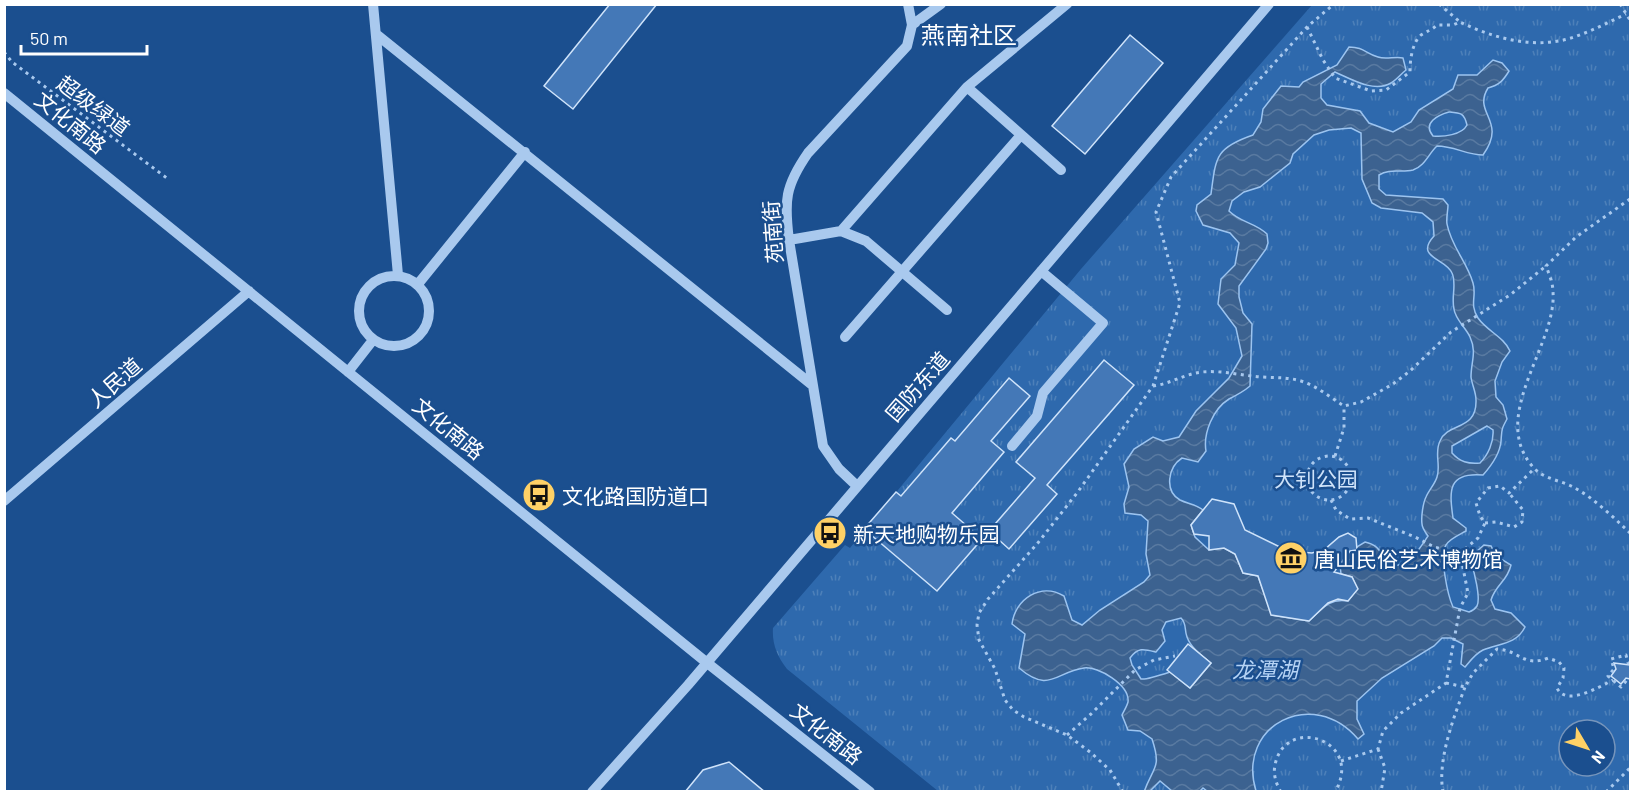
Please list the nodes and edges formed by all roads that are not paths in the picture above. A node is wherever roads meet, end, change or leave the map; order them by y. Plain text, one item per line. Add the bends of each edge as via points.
1 (373, 4) edge
2 (908, 4) edge
3 (941, 4) edge
4 (1067, 4) edge
5 (1269, 4) edge
6 (912, 25) junction
7 (376, 34) junction
8 (967, 87) junction
9 (4, 93) edge
10 (1021, 135) junction
11 (525, 152) junction
12 (1061, 170) dead end
13 (841, 231) junction
14 (789, 240) junction
15 (1041, 271) junction
16 (902, 272) junction
17 (398, 275) junction
18 (418, 284) junction
19 (249, 291) junction
20 (947, 310) dead end
21 (845, 337) dead end
22 (373, 340) junction
23 (348, 372) junction
24 (811, 384) junction
25 (1012, 446) dead end
26 (857, 486) junction
27 (4, 501) edge
28 (706, 662) junction
29 (592, 792) edge
30 (870, 792) edge

1 - 7 street
2 - 6 street
3 - 6 street
4 - 8 street
5 - 15 street, 国防东道
6 - 14 street, 苑南街 via 907,46 807,153 794,172 787,192
7 - 11 street
7 - 17 street
8 - 10 street
8 - 13 street
9 - 19 street, 文化南路
10 - 12 street
10 - 16 street
11 - 18 street
11 - 24 street
13 - 14 street
13 - 16 street via 866,241
14 - 24 street, 苑南街
15 - 25 street via 1103,323 1042,393 1037,416
15 - 26 street, 国防东道
16 - 20 street
16 - 21 street
17 - 18 street
17 - 22 street via 375,280 360,298 359,321
18 - 22 street via 429,305 429,317 417,338 395,346
19 - 23 street, 文化南路
19 - 27 street, 人民道
22 - 23 street
23 - 28 street, 文化南路
24 - 26 street, 苑南街 via 823,446
26 - 28 street, 国防东道
28 - 29 street, 国防东道
28 - 30 street, 文化南路

